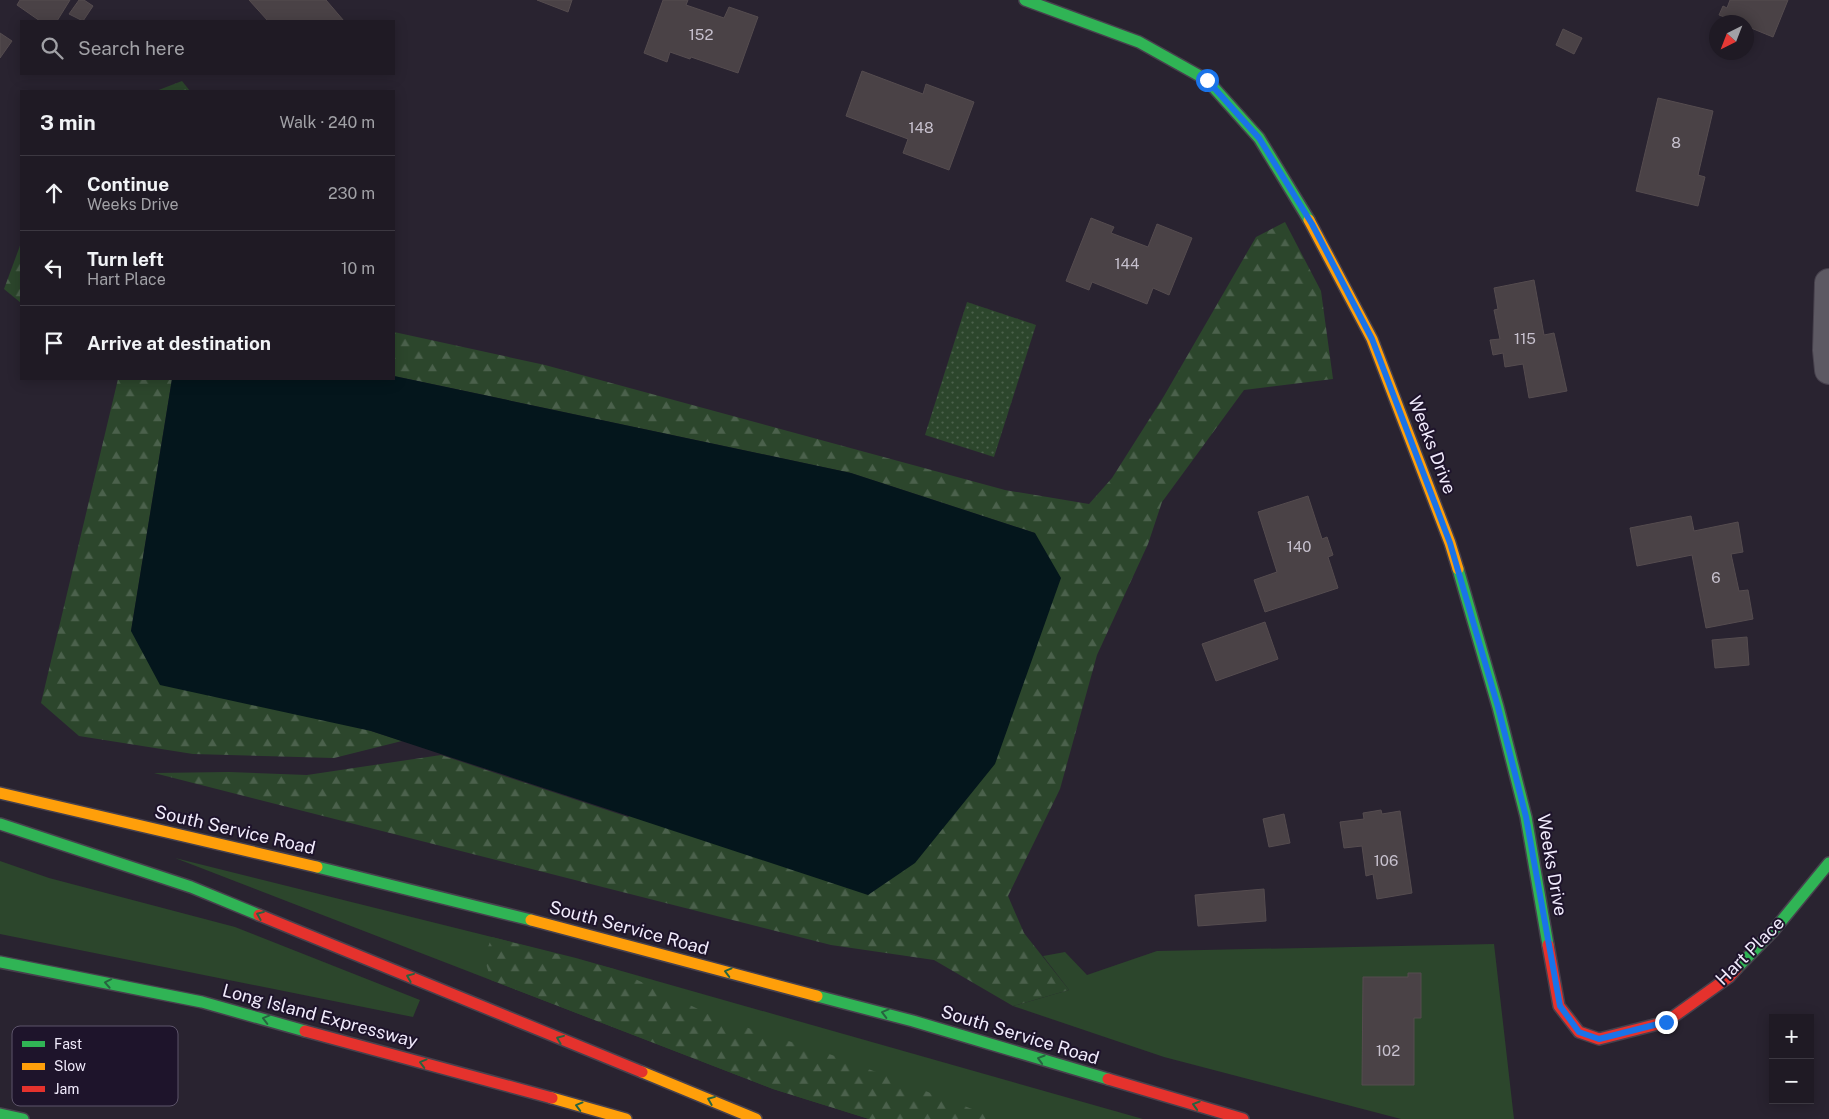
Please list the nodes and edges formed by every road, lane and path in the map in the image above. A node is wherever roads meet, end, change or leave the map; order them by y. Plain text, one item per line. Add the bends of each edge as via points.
1 (1025, 0) edge
2 (1829, 283) edge
3 (1829, 370) edge
4 (0, 793) edge
5 (0, 824) edge
6 (1829, 863) edge
7 (0, 962) edge
8 (1599, 1039) joint
9 (0, 1114) edge
10 (23, 1119) edge
11 (626, 1119) edge
12 (756, 1119) edge
13 (1243, 1119) edge

1 - 8 main road, Weeks Drive via 1139,42 1207,80 1259,138 1312,224 1372,339 1450,543 1526,817 1560,1006 1579,1032
2 - 3 street
13 -> 4 main road, South Service Road via 913,1021 483,907
12 -> 5 main road via 191,887
6 - 8 main road, Hart Place via 1774,930 1729,977 1666,1022
11 -> 7 main road, Long Island Expressway via 202,1002
9 - 10 main road

